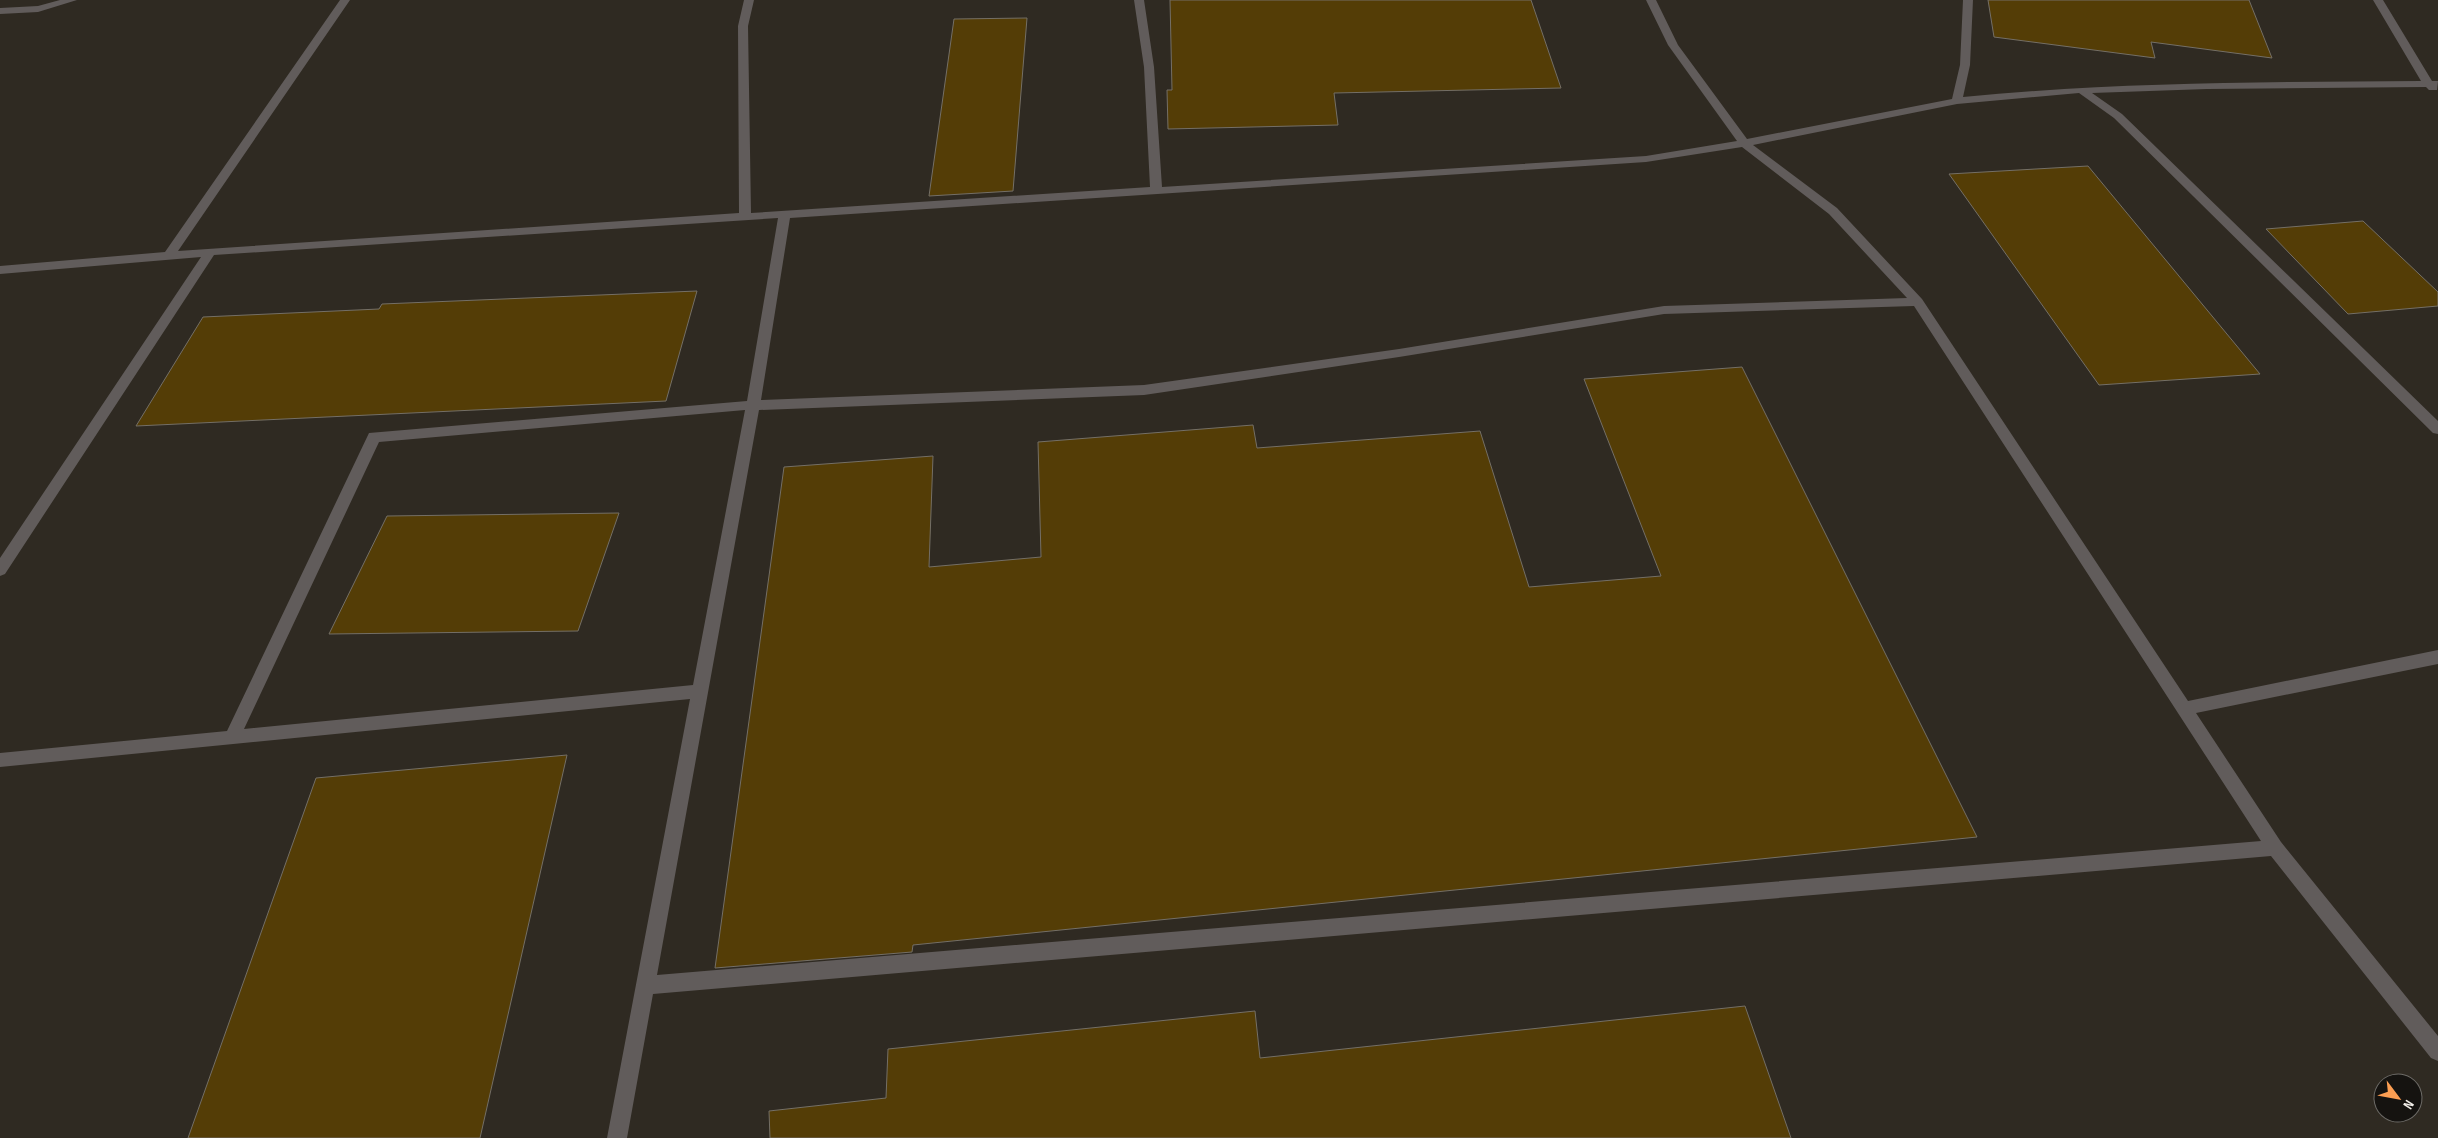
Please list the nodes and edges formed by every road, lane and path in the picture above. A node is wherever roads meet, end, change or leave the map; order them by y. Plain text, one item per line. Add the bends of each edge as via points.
1 (72, 0) edge
2 (346, 0) edge
3 (749, 0) edge
4 (1139, 0) edge
5 (1651, 0) edge
6 (1968, 0) edge
7 (2378, 0) edge
8 (0, 11) edge
9 (2433, 83) edge
10 (2081, 90) junction
11 (2438, 92) edge
12 (1957, 101) junction
13 (1744, 143) junction
14 (1156, 190) junction
15 (786, 214) junction
16 (745, 217) junction
17 (210, 252) junction
18 (168, 256) junction
19 (0, 270) edge
20 (1918, 302) junction
21 (753, 405) junction
22 (2438, 429) edge
23 (0, 570) edge
24 (2438, 657) edge
25 (701, 691) junction
26 (2183, 708) junction
27 (232, 737) junction
28 (0, 760) edge
29 (2275, 848) junction
30 (646, 985) junction
31 (2438, 1051) edge
32 (617, 1138) edge

1 - 8 street via 38,9
2 - 18 street
3 - 16 street via 742,26
4 - 14 street via 1149,67
5 - 13 street via 1673,45
6 - 12 street via 1965,64
7 - 9 street
9 - 10 street
9 - 11 street
10 - 12 street
10 - 22 street via 2118,116
12 - 13 street
13 - 14 street via 1646,159
13 - 20 street via 1833,212
14 - 15 street
15 - 16 street
15 - 21 street
16 - 17 street
17 - 18 street
17 - 23 street
18 - 19 street
20 - 21 street via 1664,310 1144,390
20 - 26 street
21 - 25 street
21 - 27 street via 374,437
24 - 26 street
25 - 27 street
25 - 30 street
26 - 29 street
27 - 28 street
29 - 30 street
29 - 31 street
30 - 32 street

